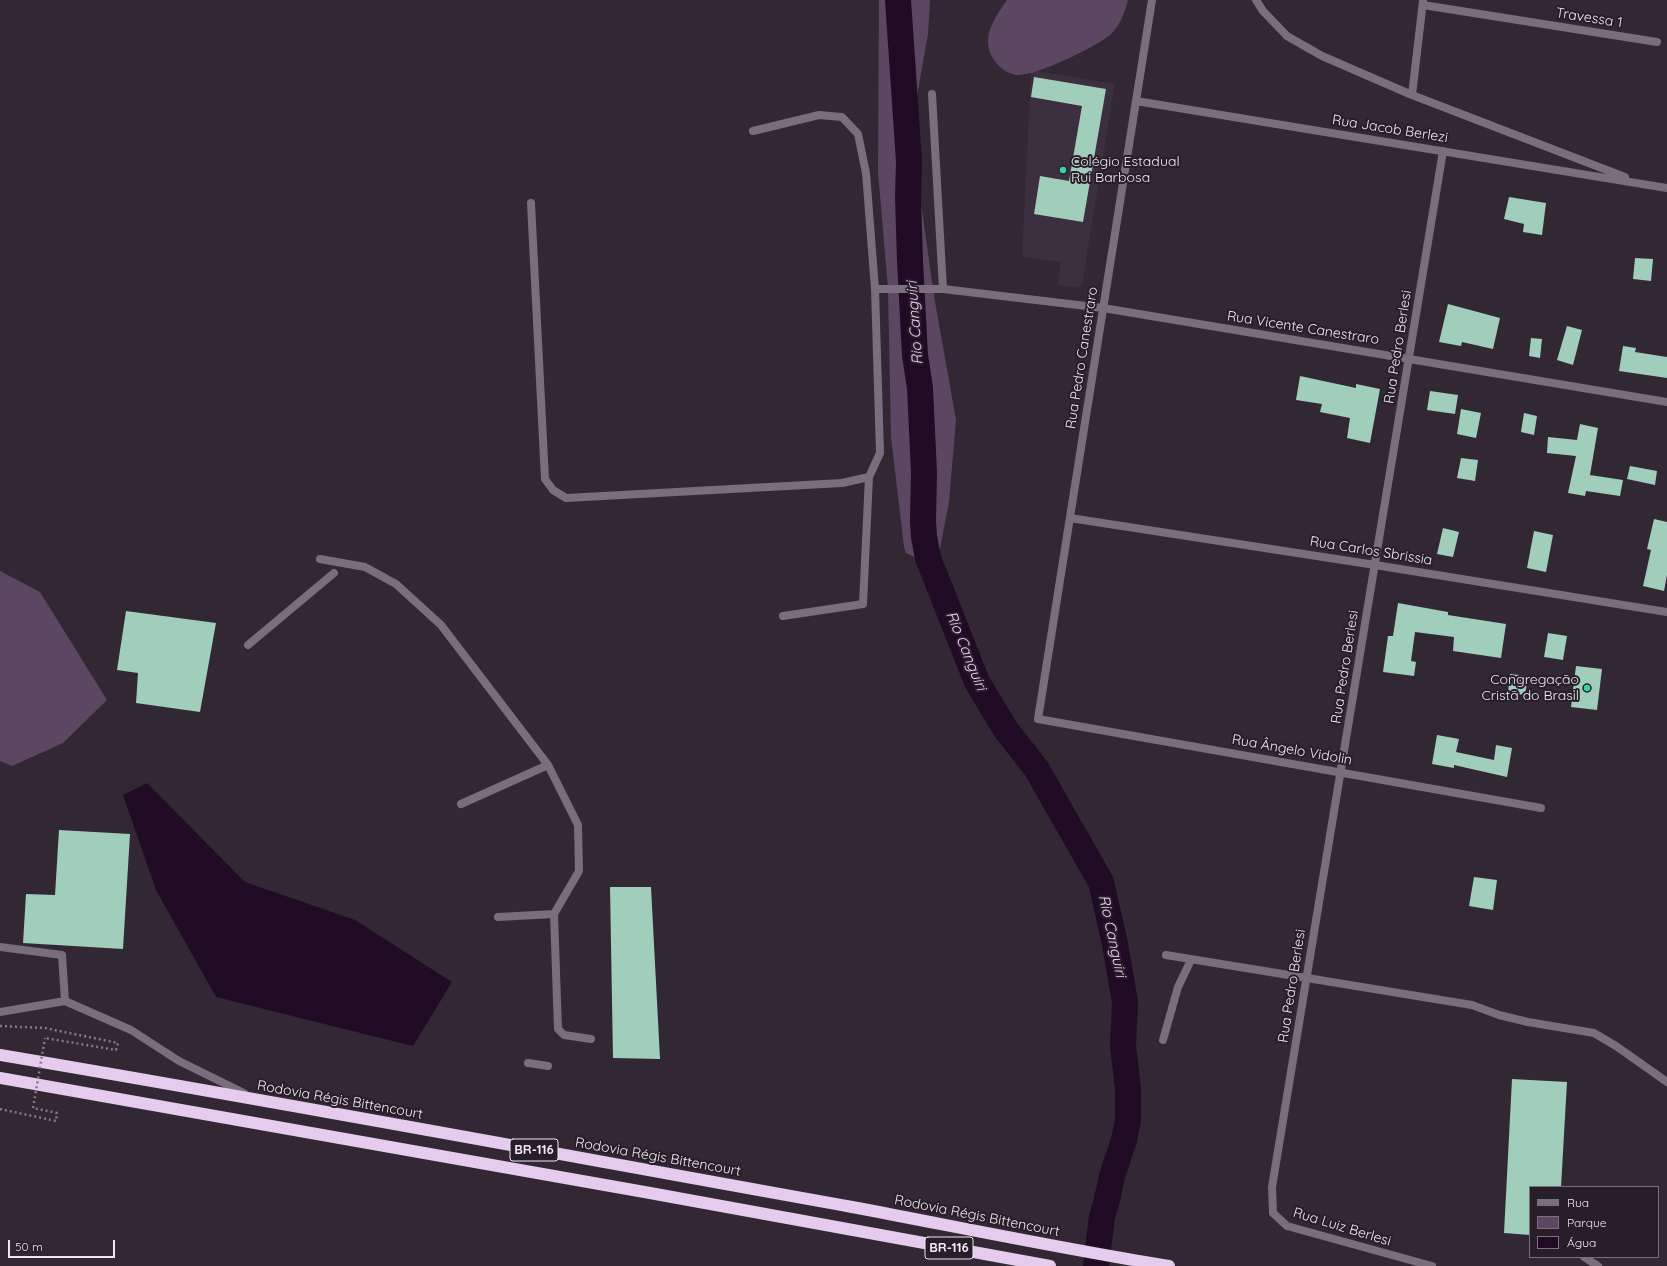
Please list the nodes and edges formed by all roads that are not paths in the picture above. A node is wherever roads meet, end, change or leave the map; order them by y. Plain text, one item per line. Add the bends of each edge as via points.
1 (1152, 0) edge
2 (1256, 0) edge
3 (1423, 2) edge
4 (1657, 42) dead end
5 (932, 94) dead end
6 (1412, 95) junction
7 (1136, 102) junction
8 (753, 131) dead end
9 (1443, 151) junction
10 (1640, 183) junction
11 (1667, 188) edge
12 (531, 203) dead end
13 (875, 289) junction
14 (943, 289) junction
15 (1103, 308) junction
16 (1410, 359) junction
17 (1667, 402) edge
18 (869, 476) junction
19 (1070, 518) junction
20 (320, 559) dead end
21 (1375, 564) junction
22 (334, 573) dead end
23 (1667, 612) edge
24 (783, 616) dead end
25 (248, 645) dead end
26 (1038, 719) joint
27 (548, 765) junction
28 (1341, 772) junction
29 (461, 804) dead end
30 (1541, 808) dead end
31 (554, 914) junction
32 (498, 917) dead end
33 (0, 947) edge
34 (1166, 955) dead end
35 (1191, 960) junction
36 (1306, 978) junction
37 (65, 1001) junction
38 (0, 1012) edge
39 (591, 1039) dead end
40 (1163, 1040) dead end
41 (0, 1055) edge
42 (528, 1063) dead end
43 (548, 1066) dead end
44 (0, 1078) edge
45 (1667, 1082) edge
46 (260, 1100) junction
47 (1272, 1187) joint
48 (1586, 1258) edge
49 (1050, 1266) edge
50 (1169, 1266) edge
51 (1432, 1266) edge
52 (1598, 1266) edge

1 - 7 street, Rua Pedro Canestraro
2 - 6 street, Rua Jacob Berlezi via 1287,36 1322,56
3 - 4 street, Travessa 1
3 - 6 street
5 - 14 street
6 - 10 street, Rua Jacob Berlezi
7 - 9 street, Rua Jacob Berlezi
7 - 15 street, Rua Pedro Canestraro
8 - 13 street via 819,115 842,117 858,134 866,173
9 - 10 street, Rua Jacob Berlezi
9 - 16 street, Rua Pedro Berlesi
10 - 11 street, Rua Jacob Berlezi
12 - 18 street via 544,479 554,490 566,498 842,484
13 - 14 street, Rua Vicente Canestraro
13 - 18 street via 880,453
14 - 15 street, Rua Vicente Canestraro
15 - 16 street, Rua Vicente Canestraro
15 - 19 street, Rua Pedro Canestraro
16 - 17 street, Rua Vicente Canestraro
16 - 21 street, Rua Pedro Berlesi
18 - 24 street via 863,604
19 - 21 street, Rua Carlos Sbrissia
19 - 26 street, Rua Pedro Canestraro
20 - 27 street via 365,567 402,589 441,625
21 - 23 street, Rua Carlos Sbrissia
21 - 28 street, Rua Pedro Berlesi
22 - 25 street
26 - 28 street, Rua Ângelo Vidolin
27 - 29 street
27 - 31 street via 578,825 579,871
28 - 30 street, Rua Ângelo Vidolin
28 - 36 street, Rua Pedro Berlesi
31 - 32 street
31 - 39 street via 558,1029 564,1035
33 - 37 street via 62,955
34 - 35 street
35 - 36 street
35 - 40 street via 1178,987
36 - 45 street via 1472,1005 1528,1022 1594,1033
36 - 47 street, Rua Pedro Berlesi
37 - 38 street
37 - 46 street via 130,1030 179,1061
41 - 46 highway, Rodovia Régis Bittencourt / BR-116
42 - 43 street
44 - 49 highway, BR-116
46 - 50 highway, Rodovia Régis Bittencourt / BR-116
47 - 51 street, Rua Luiz Berlesi via 1273,1213 1287,1226
48 - 52 street

